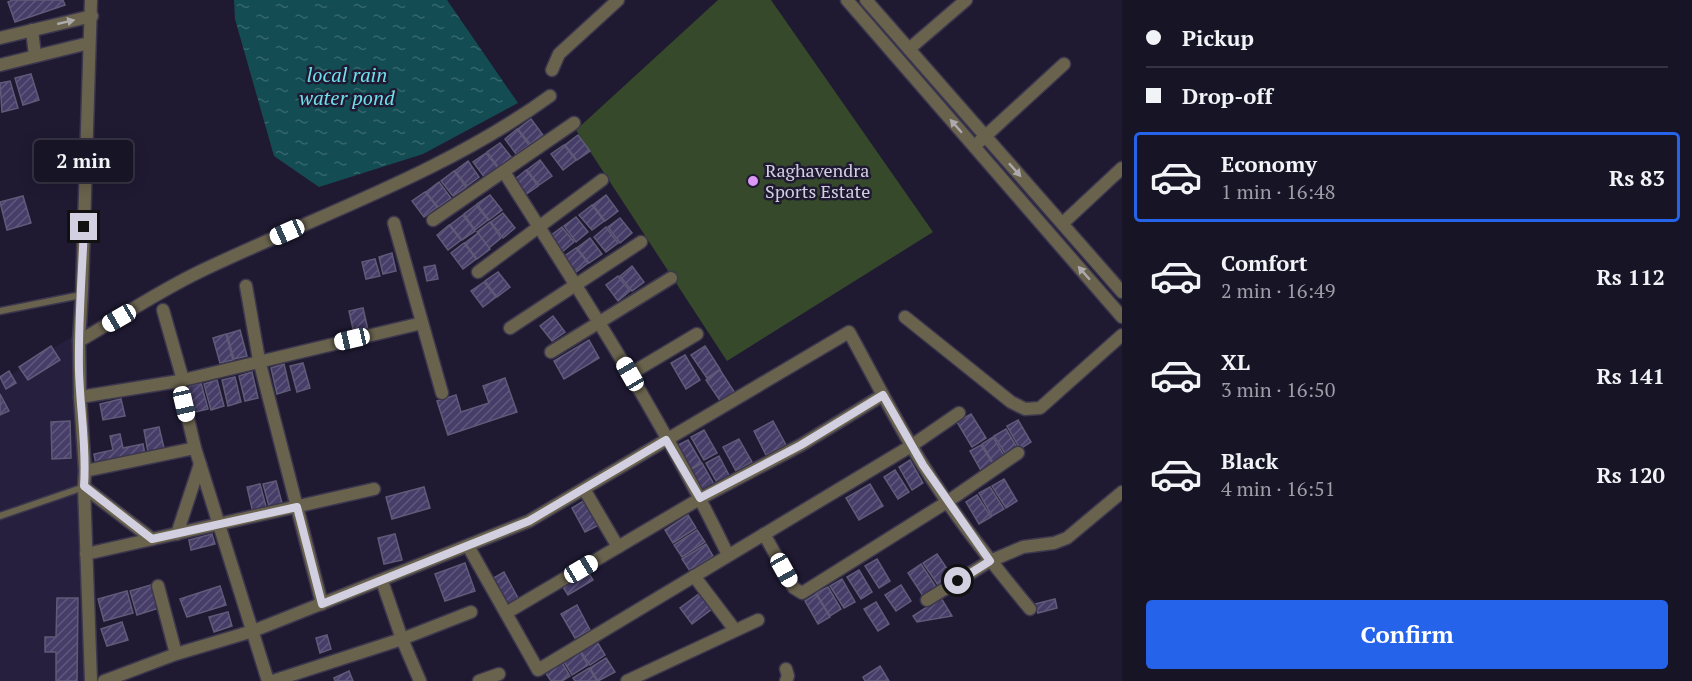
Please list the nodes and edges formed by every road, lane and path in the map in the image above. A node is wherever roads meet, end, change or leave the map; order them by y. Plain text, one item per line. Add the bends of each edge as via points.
1 (92, 0) edge
2 (618, 0) edge
3 (847, 0) edge
4 (866, 0) edge
5 (966, 0) edge
6 (92, 16) junction
7 (32, 30) junction
8 (0, 38) edge
9 (89, 43) junction
10 (909, 49) junction
11 (35, 56) junction
12 (1064, 64) dead end
13 (0, 65) edge
14 (552, 70) dead end
15 (550, 96) dead end
16 (574, 123) dead end
17 (985, 137) junction
18 (974, 147) junction
19 (1122, 168) edge
20 (504, 172) junction
21 (602, 180) dead end
22 (433, 220) dead end
23 (394, 223) dead end
24 (1063, 223) junction
25 (539, 227) junction
26 (641, 242) dead end
27 (478, 272) dead end
28 (670, 278) dead end
29 (576, 285) junction
30 (246, 286) dead end
31 (1122, 292) edge
32 (82, 295) junction
33 (163, 310) dead end
34 (0, 311) edge
35 (905, 316) dead end
36 (1122, 317) edge
37 (599, 321) junction
38 (422, 323) junction
39 (510, 328) dead end
40 (697, 334) dead end
41 (1122, 335) edge
42 (79, 341) junction
43 (550, 352) dead end
44 (260, 360) junction
45 (630, 374) junction
46 (181, 380) junction
47 (442, 393) dead end
48 (883, 395) junction
49 (80, 397) junction
50 (959, 413) dead end
51 (666, 440) junction
52 (912, 447) junction
53 (195, 448) junction
54 (1018, 453) dead end
55 (200, 464) junction
56 (85, 471) junction
57 (84, 486) junction
58 (374, 489) dead end
59 (584, 489) junction
60 (1122, 492) edge
61 (700, 498) junction
62 (947, 502) junction
63 (297, 507) junction
64 (0, 516) edge
65 (219, 524) junction
66 (177, 534) junction
67 (764, 534) junction
68 (152, 539) junction
69 (468, 546) junction
70 (618, 547) junction
71 (86, 554) junction
72 (728, 555) junction
73 (990, 561) junction
74 (694, 576) junction
75 (382, 581) junction
76 (158, 586) dead end
77 (927, 600) dead end
78 (322, 604) junction
79 (1030, 609) dead end
80 (471, 612) dead end
81 (506, 613) junction
82 (758, 620) dead end
83 (735, 630) junction
84 (253, 631) junction
85 (402, 639) junction
86 (176, 654) junction
87 (499, 674) dead end
88 (91, 681) edge
89 (104, 681) edge
90 (268, 681) edge
91 (273, 681) edge
92 (420, 681) edge
93 (479, 681) edge
94 (627, 681) edge

1 - 6 street
2 - 14 street via 559,54
18 -> 3 street
4 - 10 street
5 - 10 street
7 -> 6 street
6 - 9 street
7 - 8 street
7 - 11 street
9 - 11 street
9 - 32 street
10 - 17 street
11 - 13 street
12 - 17 street
15 - 42 street via 410,178 199,272
16 - 20 street
17 - 18 street
17 -> 24 street
36 -> 18 street
19 - 24 street
20 - 22 street
20 - 25 street
21 - 25 street
23 - 38 street
24 - 31 street
25 - 27 street
25 - 29 street
26 - 29 street
28 - 37 street
29 - 37 street
29 - 39 street
30 - 44 street
32 - 34 lane
32 - 42 street
33 - 46 street
35 - 41 street via 1011,402 1025,408 1040,408
37 - 43 street
37 - 45 street
38 - 44 street
38 - 47 street
40 - 45 street
42 - 49 street
44 - 46 street
44 - 63 street
45 - 51 street
46 - 49 street
46 - 53 street
48 - 51 street via 849,332
48 - 52 street
48 - 61 street via 801,445
49 - 56 street
50 - 52 street
51 - 59 street
51 - 61 street
52 - 62 street
52 - 67 street
53 - 55 street
53 - 56 street
54 - 62 street
55 - 65 street
55 - 66 street
56 - 57 street
57 - 64 lane
57 - 68 street
57 - 71 street
58 - 63 street
59 - 69 street via 529,521
59 - 70 street
60 - 73 street via 1067,538 1023,547
61 - 70 street
61 - 72 street
62 - 67 street via 802,593 794,588
62 - 73 street
63 - 65 street
63 - 78 street
65 - 66 street
65 - 84 street
66 - 68 street
67 - 72 street
68 - 71 street
69 - 75 street
69 - 81 street
70 - 81 street
71 - 88 street
72 - 74 street
73 - 77 street
73 - 79 street
74 - 81 street via 538,670
74 - 83 street
75 - 78 street
75 - 85 street
76 - 86 street
78 - 84 street
80 - 85 street
82 - 83 street
83 - 94 street
84 - 86 street
84 - 90 street
85 - 91 street
85 - 92 street
86 - 89 street
87 - 93 street

